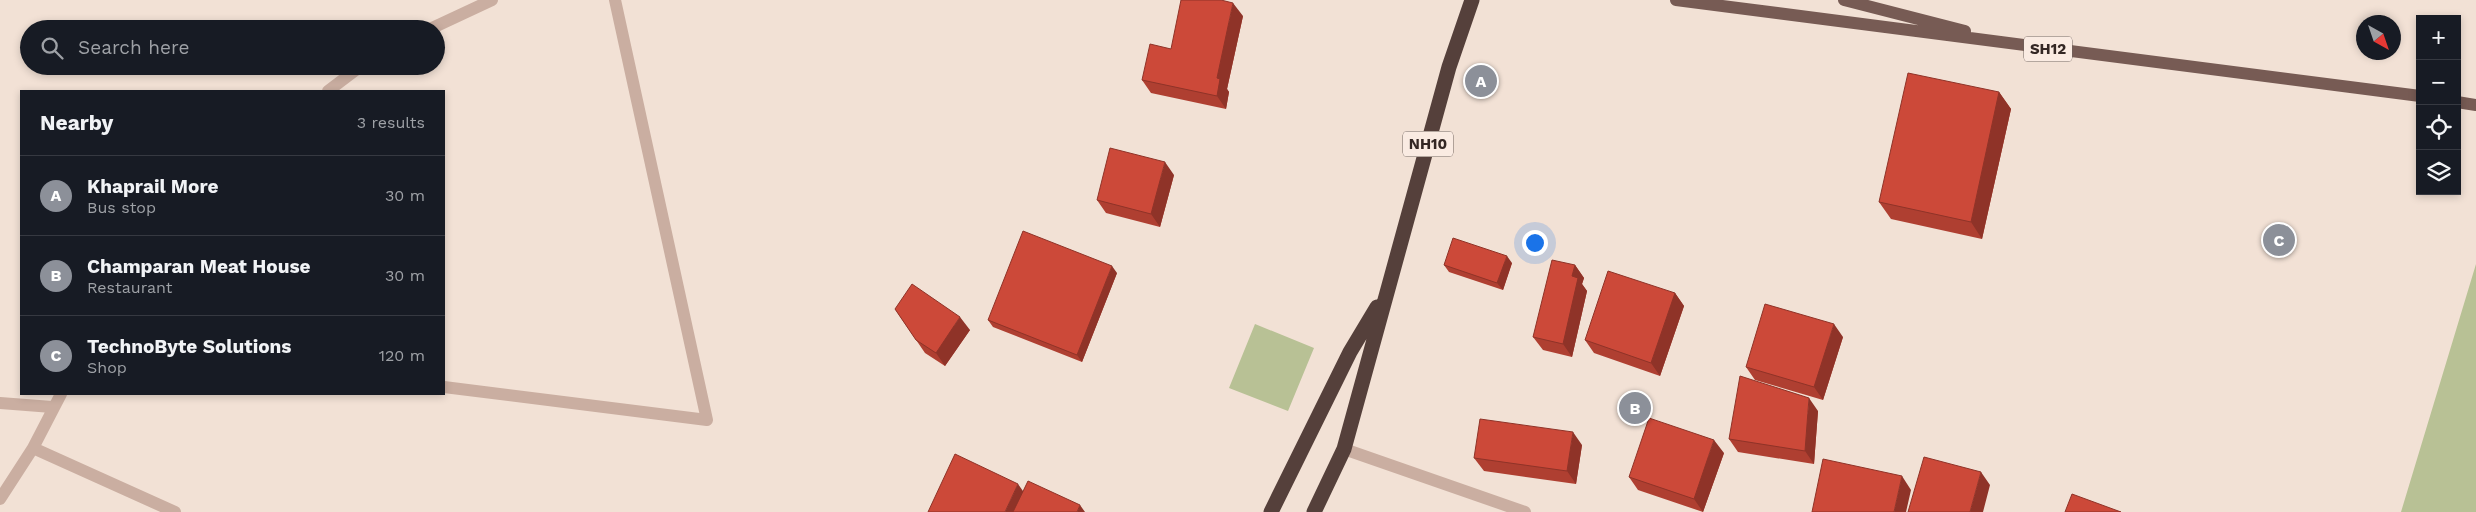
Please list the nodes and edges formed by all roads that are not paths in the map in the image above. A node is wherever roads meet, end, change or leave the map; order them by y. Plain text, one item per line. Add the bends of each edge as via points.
1 (492, 0) edge
2 (615, 0) edge
3 (1472, 0) edge
4 (1676, 0) edge
5 (1844, 0) edge
6 (445, 22) edge
7 (2021, 45) junction
8 (349, 75) edge
9 (329, 90) edge
10 (2416, 95) edge
11 (2461, 103) edge
12 (2476, 105) edge
13 (1388, 288) junction
14 (445, 387) edge
15 (60, 395) edge
16 (0, 403) edge
17 (52, 407) junction
18 (33, 448) junction
19 (1344, 449) junction
20 (0, 499) edge
21 (175, 512) edge
22 (1271, 512) edge
23 (1314, 512) edge
24 (1525, 512) edge

1 - 6 street
2 - 14 street via 707,420
3 - 13 highway, NH10 via 1449,67
4 - 7 main road, SH12
5 - 7 main road, SH12
7 - 10 main road, SH12
8 - 9 street
11 - 12 main road
13 - 19 highway, NH10
13 - 22 highway via 1350,352
15 - 17 street
16 - 17 street
17 - 18 street
18 - 20 street
18 - 21 street
19 - 23 highway, NH10
19 - 24 street

